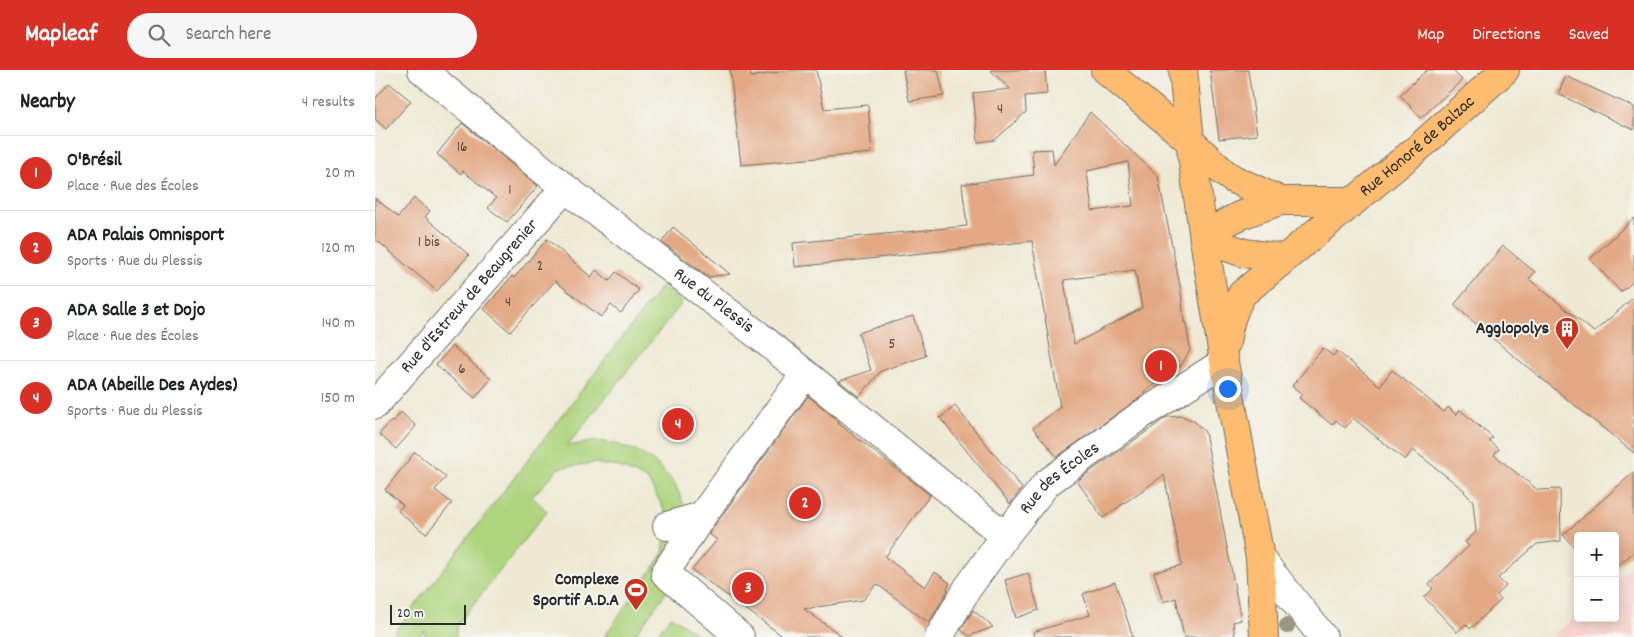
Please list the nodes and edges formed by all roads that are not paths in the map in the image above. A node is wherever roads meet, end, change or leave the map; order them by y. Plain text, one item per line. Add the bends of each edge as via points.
1 (422, 70) edge
2 (1105, 70) edge
3 (1183, 70) edge
4 (1505, 70) edge
5 (1190, 142) junction
6 (565, 188) junction
7 (1281, 201) junction
8 (1352, 201) junction
9 (1204, 239) junction
10 (1283, 258) junction
11 (1224, 362) junction
12 (805, 374) junction
13 (375, 405) edge
14 (702, 516) junction
15 (667, 526) dead end
16 (1005, 536) junction
17 (1260, 558) junction
18 (740, 637) edge
19 (939, 637) edge
20 (1264, 637) edge
21 (1323, 637) edge

1 - 6 street, Rue du Plessis
2 - 5 main road, Rue Honoré de Balzac
3 - 5 main road
4 - 8 main road, Rue Honoré de Balzac via 1424,143
5 - 7 main road, Rue Honoré de Balzac via 1233,179
5 - 9 main road
6 - 12 street, Rue du Plessis
6 - 13 street, Rue d'Estreux de Beaugrenier
7 - 8 main road, Rue Honoré de Balzac
7 - 9 main road via 1227,221
8 - 10 main road, Rue Honoré de Balzac
9 - 10 main road via 1244,253
9 - 11 main road
10 - 11 main road, Rue Honoré de Balzac via 1242,294 1232,311
11 - 16 street, Rue des Écoles via 1141,415 1047,483
11 - 17 main road
12 - 14 street
12 - 16 street, Rue du Plessis
14 - 15 street
14 - 18 street via 665,572
16 - 19 street, Rue des Écoles via 967,589
17 - 20 main road
17 - 21 street

